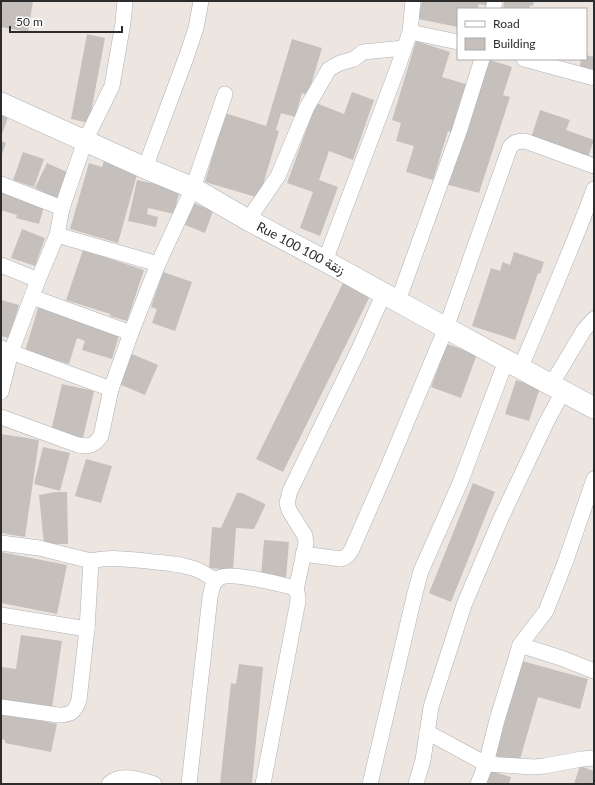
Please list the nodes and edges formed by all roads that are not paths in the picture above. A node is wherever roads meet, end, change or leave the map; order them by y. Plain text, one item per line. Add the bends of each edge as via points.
1 (125, 1) edge
2 (201, 1) edge
3 (414, 1) edge
4 (410, 32) junction
5 (457, 42) edge
6 (404, 48) junction
7 (482, 60) edge
8 (528, 60) edge
9 (594, 78) edge
10 (225, 94) dead end
11 (1, 103) edge
12 (85, 142) junction
13 (594, 166) edge
14 (145, 168) junction
15 (1, 184) edge
16 (193, 188) junction
17 (594, 189) edge
18 (62, 208) junction
19 (248, 220) junction
20 (57, 235) junction
21 (325, 260) junction
22 (158, 264) junction
23 (1, 265) edge
24 (38, 280) junction
25 (32, 297) junction
26 (391, 297) junction
27 (594, 318) edge
28 (446, 328) junction
29 (131, 333) junction
30 (6, 350) edge
31 (513, 365) junction
32 (111, 388) junction
33 (557, 388) junction
34 (1, 392) edge
35 (594, 408) edge
36 (1, 417) edge
37 (594, 479) edge
38 (1, 543) edge
39 (303, 554) junction
40 (91, 561) junction
41 (216, 581) junction
42 (296, 590) junction
43 (1, 615) edge
44 (87, 629) junction
45 (520, 644) junction
46 (594, 671) edge
47 (1, 707) edge
48 (427, 732) junction
49 (594, 758) edge
50 (486, 764) junction
51 (109, 784) edge
52 (154, 784) edge
53 (188, 784) edge
54 (263, 784) edge
55 (370, 784) edge
56 (416, 784) edge
57 (478, 784) edge

1 - 12 street via 112,86
2 - 14 street via 187,55
3 - 4 street
4 - 5 street
4 - 6 street
6 - 19 street via 363,52 354,59 329,69 307,107 278,176
6 - 21 street
7 - 26 street via 459,132
8 - 9 street
10 - 16 street
11 - 12 street, Rue 100 زنقة 100
12 - 14 street, Rue 100 زنقة 100
12 - 18 street
13 - 28 street via 525,142 518,141 510,147
14 - 16 street, Rue 100 زنقة 100
15 - 18 street
16 - 19 street, Rue 100 زنقة 100
16 - 22 street
17 - 31 street via 572,247
18 - 20 street
19 - 21 street, Rue 100 زنقة 100
20 - 22 street
20 - 24 street
21 - 26 street, Rue 100 زنقة 100
22 - 29 street
23 - 24 street
24 - 25 street
25 - 29 street
25 - 30 street
26 - 28 street, Rue 100 زنقة 100
26 - 39 street via 359,349 290,491 287,503 289,510 305,536
27 - 33 street via 584,330
28 - 31 street, Rue 100 زنقة 100
28 - 39 street via 350,553 345,558
29 - 32 street
30 - 32 street
30 - 34 street
31 - 33 street, Rue 100 زنقة 100
31 - 55 street via 421,572
32 - 36 street via 101,436 92,445 78,445
33 - 35 street, Rue 100 زنقة 100
33 - 48 street via 547,421 501,518 464,605 434,695
37 - 45 street via 546,611
38 - 40 street via 39,548
39 - 42 street
40 - 41 street via 101,559 175,564 193,568
40 - 44 street
41 - 42 street via 228,576 250,578
41 - 53 street via 210,597
42 - 54 street via 298,601
43 - 44 street
44 - 47 street via 80,700 72,713 58,715
45 - 46 street
45 - 50 street
48 - 50 street
48 - 56 street
49 - 50 street via 534,767
50 - 57 street
51 - 52 street via 118,778

